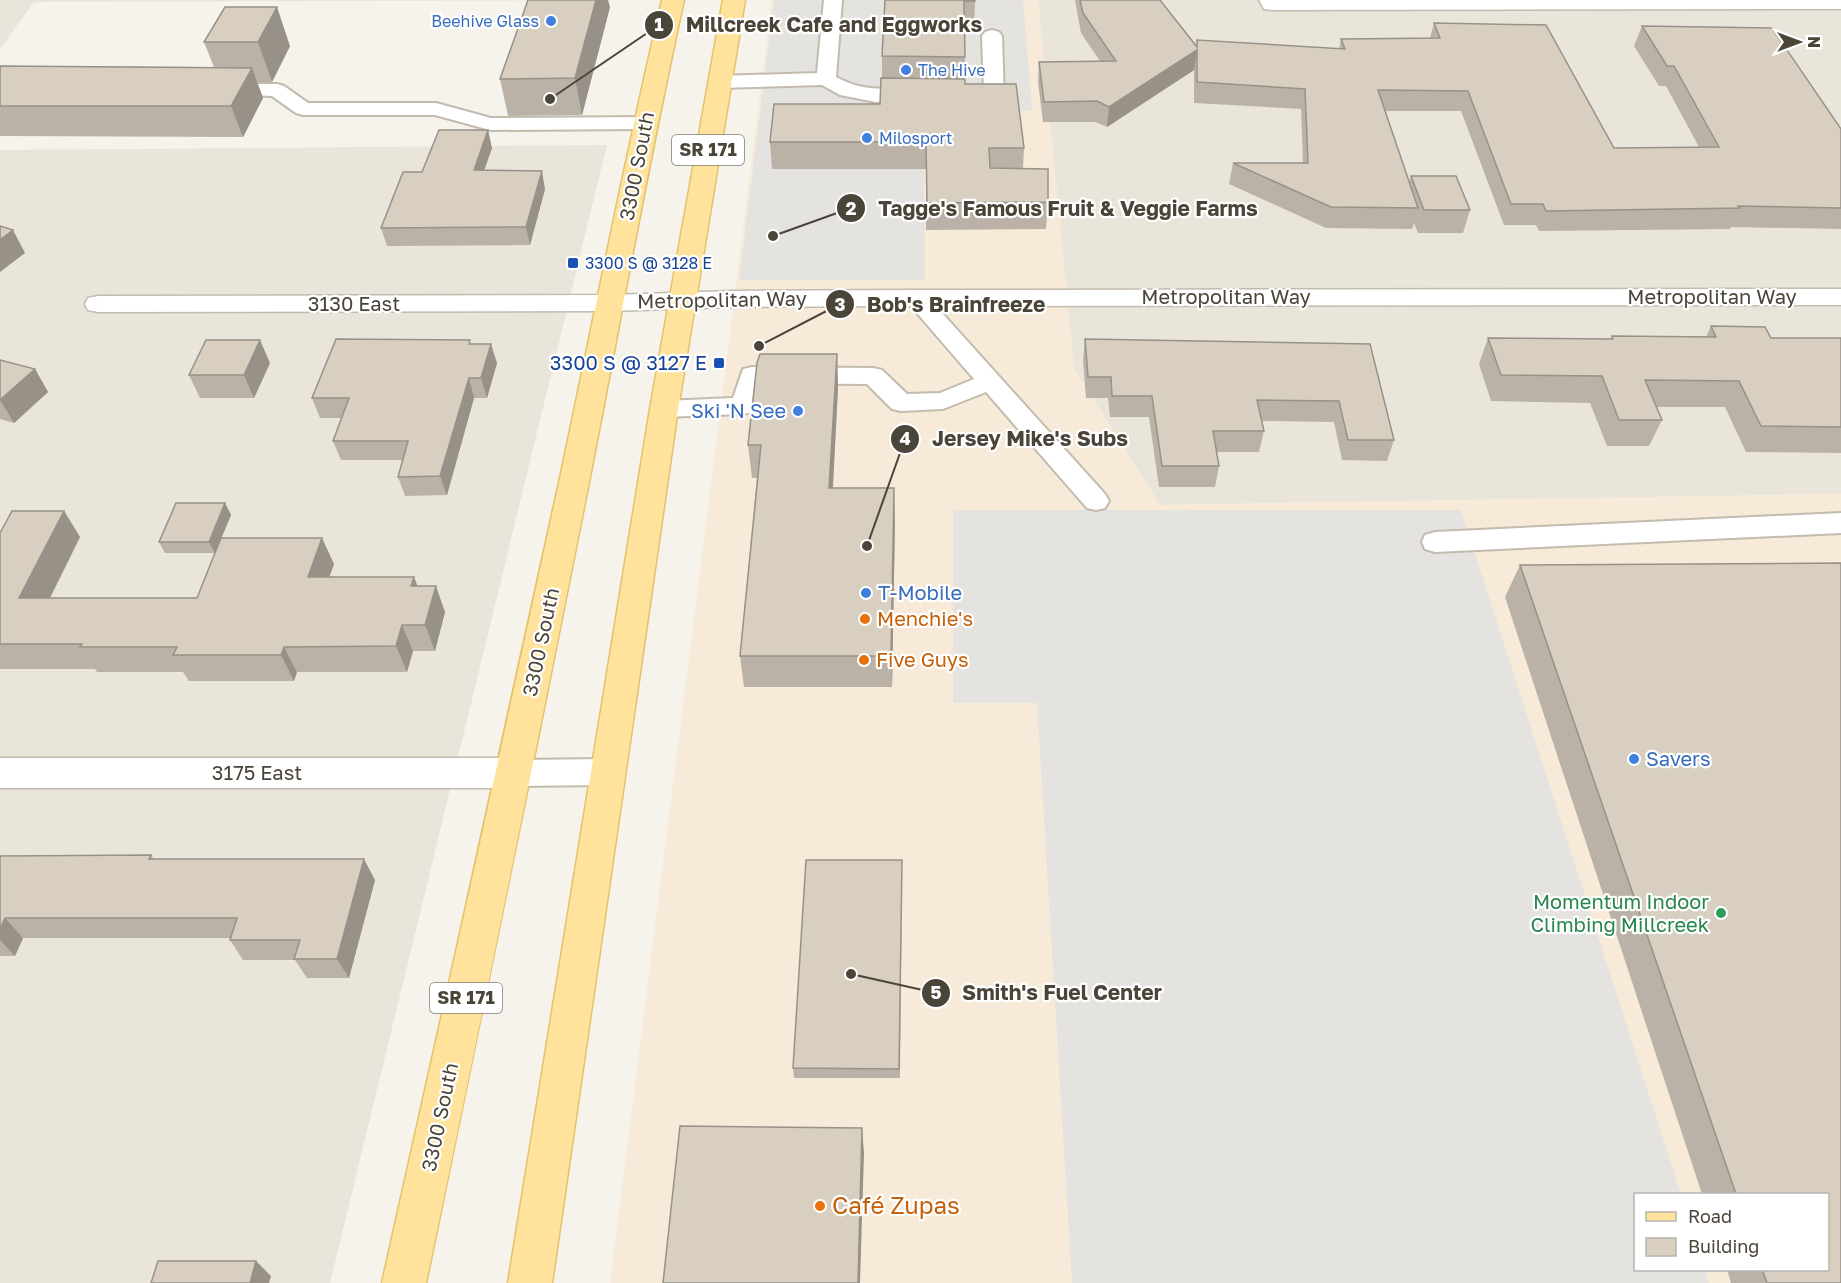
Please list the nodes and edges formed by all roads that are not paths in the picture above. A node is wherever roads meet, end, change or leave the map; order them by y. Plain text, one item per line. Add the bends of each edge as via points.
1 (673, 0) edge
2 (734, 0) edge
3 (833, 0) edge
4 (1732, 1) edge
5 (1271, 2) edge
6 (1841, 3) edge
7 (992, 36) dead end
8 (826, 79) junction
9 (719, 82) junction
10 (206, 90) edge
11 (645, 123) junction
12 (1841, 297) edge
13 (916, 298) junction
14 (681, 300) junction
15 (611, 303) junction
16 (98, 304) dead end
17 (990, 381) junction
18 (664, 409) junction
19 (1096, 501) dead end
20 (1841, 523) edge
21 (1435, 542) dead end
22 (608, 772) junction
23 (0, 773) edge
24 (514, 773) junction
25 (404, 1283) edge
26 (530, 1283) edge

1 - 11 main road, 3300 South / SR 171
2 - 9 main road, SR 171
3 - 8 lane
4 - 5 street
4 - 6 street
7 - 8 lane via 994,97 876,96 848,92
8 - 9 lane
9 - 14 main road, SR 171
10 - 11 lane via 278,90 303,109 436,110 490,124
11 - 15 main road, 3300 South / SR 171
12 - 13 street, Metropolitan Way
13 - 14 street, Metropolitan Way
13 - 17 lane
14 - 15 street, Metropolitan Way
14 - 18 main road, SR 171
15 - 16 street, 3130 East
15 - 24 main road, 3300 South / SR 171
17 - 18 lane via 943,401 901,404 873,376 752,375 743,406
17 - 19 lane
18 - 22 main road, SR 171
20 - 21 lane
22 - 24 lane
22 - 26 main road, SR 171
23 - 24 street, 3175 East
24 - 25 main road, 3300 South / SR 171

